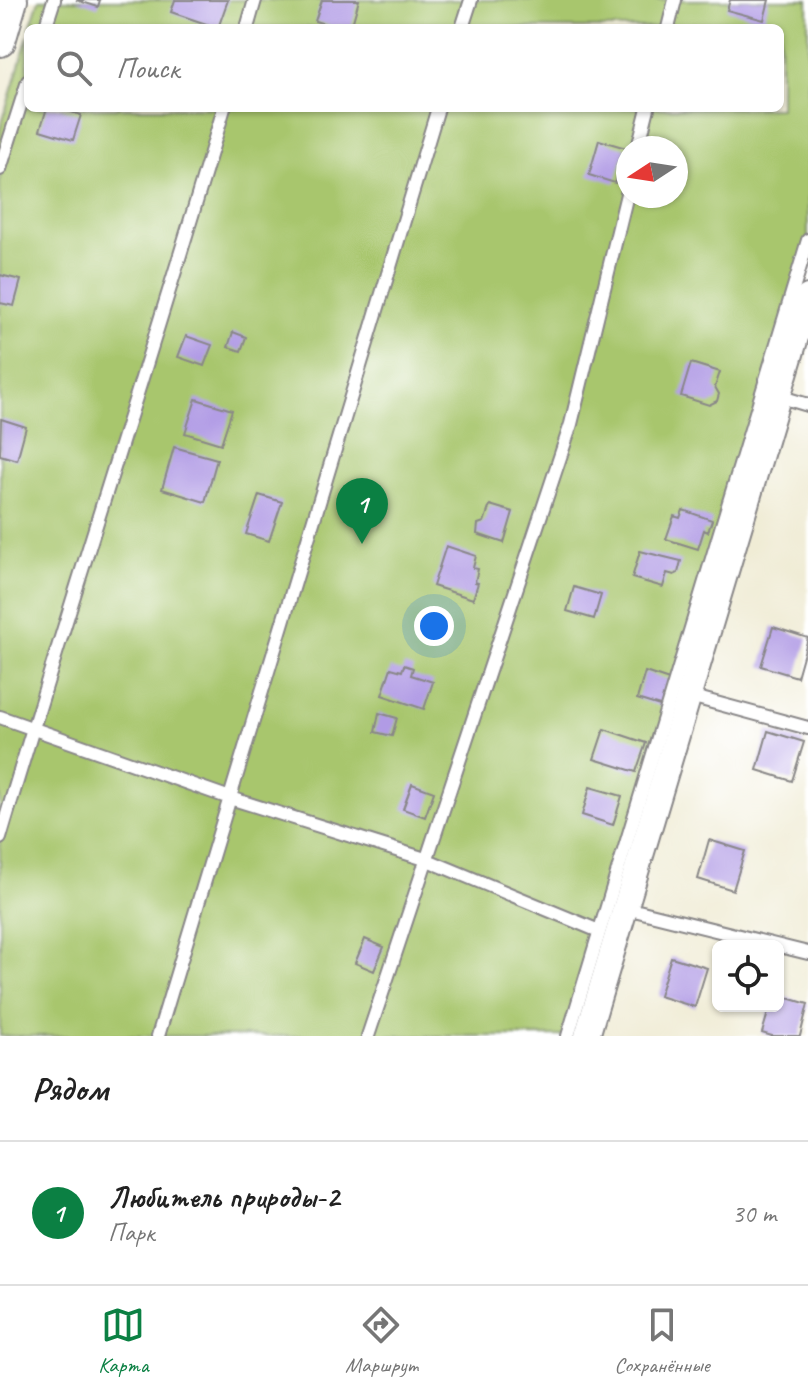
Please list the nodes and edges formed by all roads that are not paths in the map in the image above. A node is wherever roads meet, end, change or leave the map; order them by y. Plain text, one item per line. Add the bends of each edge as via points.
1 (12, 0) edge
2 (54, 0) edge
3 (255, 0) edge
4 (471, 0) edge
5 (675, 0) edge
6 (46, 24) edge
7 (248, 24) edge
8 (463, 24) edge
9 (669, 24) edge
10 (0, 41) edge
11 (24, 94) edge
12 (223, 112) edge
13 (437, 112) edge
14 (647, 112) edge
15 (641, 136) edge
16 (0, 169) edge
17 (624, 208) edge
18 (808, 240) edge
19 (808, 297) edge
20 (778, 396) junction
21 (808, 405) edge
22 (690, 696) junction
23 (0, 717) edge
24 (33, 726) junction
25 (808, 728) edge
26 (230, 798) junction
27 (0, 838) edge
28 (425, 859) junction
29 (626, 908) junction
30 (599, 931) junction
31 (808, 953) edge
32 (158, 1036) edge
33 (368, 1036) edge
34 (568, 1036) edge
35 (587, 1036) edge

1 - 10 street
2 - 6 lane
3 - 7 lane
4 - 8 lane
5 - 9 lane
11 - 16 lane
12 - 24 lane
13 - 26 lane
14 - 15 lane
17 - 28 lane via 571,424
18 - 30 lane
19 - 20 street
20 - 21 lane
20 - 22 street
22 - 25 lane
22 - 29 street
23 - 24 lane
24 - 26 lane
24 - 27 lane
26 - 28 lane
26 - 32 lane
28 - 30 lane
28 - 33 lane
29 - 31 lane
29 - 35 street
30 - 34 lane

